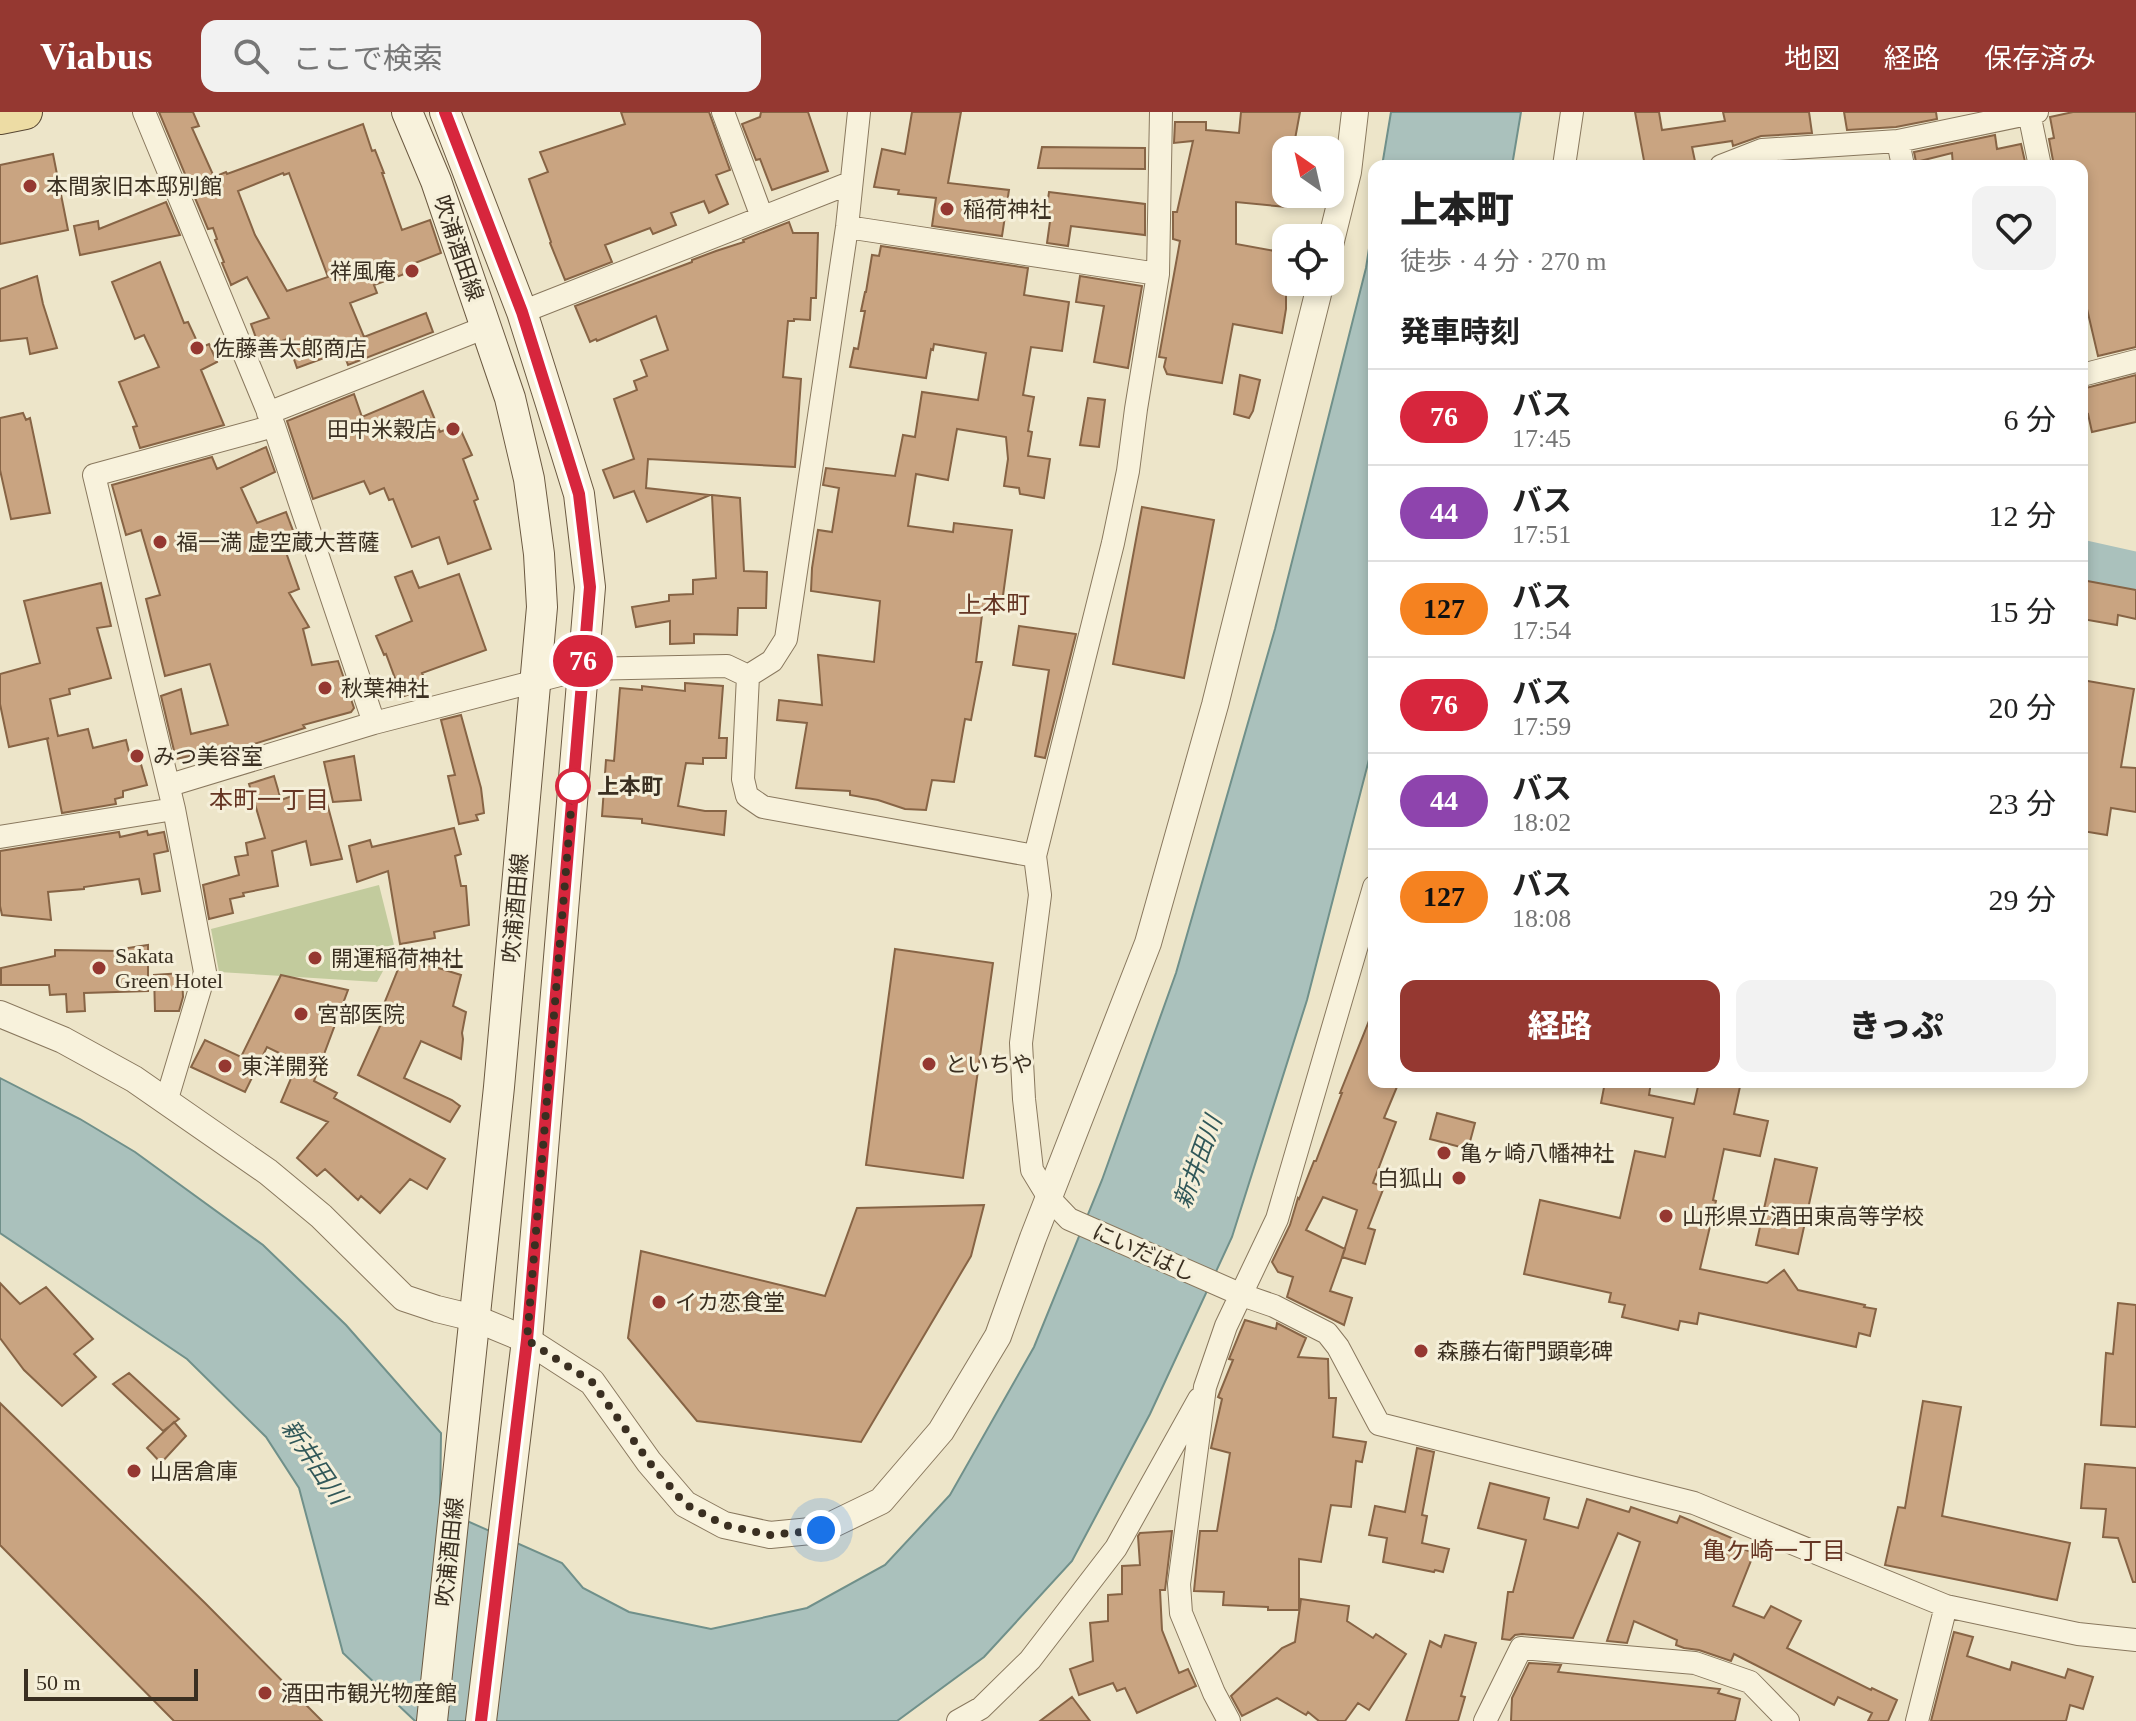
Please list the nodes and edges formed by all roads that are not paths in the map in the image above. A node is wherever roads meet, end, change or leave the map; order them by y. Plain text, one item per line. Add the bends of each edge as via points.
1 (25, 112) edge
2 (144, 112) edge
3 (407, 112) edge
4 (445, 112) edge
5 (723, 112) edge
6 (859, 112) edge
7 (1161, 112) edge
8 (1355, 112) edge
9 (1572, 112) edge
10 (2033, 113) edge
11 (0, 117) edge
12 (1898, 141) junction
13 (1763, 158) edge
14 (1565, 160) edge
15 (1902, 160) edge
16 (2039, 160) edge
17 (850, 183) junction
18 (762, 217) junction
19 (1335, 224) edge
20 (847, 227) junction
21 (1158, 274) junction
22 (1318, 296) edge
23 (522, 312) junction
24 (486, 327) junction
25 (2136, 361) edge
26 (2088, 368) edge
27 (271, 419) junction
28 (583, 669) junction
29 (748, 676) junction
30 (537, 681) junction
31 (374, 723) junction
32 (170, 785) junction
33 (174, 809) junction
34 (0, 837) edge
35 (1035, 856) junction
36 (1368, 908) edge
37 (0, 1014) edge
38 (166, 1102) junction
39 (1049, 1198) junction
40 (1242, 1295) junction
41 (474, 1318) junction
42 (527, 1340) junction
43 (1205, 1387) junction
44 (1946, 1606) junction
45 (2136, 1640) edge
46 (432, 1721) edge
47 (481, 1721) edge
48 (958, 1721) edge
49 (1229, 1721) edge
50 (1485, 1721) edge
51 (1788, 1721) edge
52 (1917, 1721) edge

1 - 11 main road
2 - 27 street
3 - 24 main road, 吹浦酒田線
4 - 23 main road, 吹浦酒田線
5 - 18 street
6 - 17 street
7 - 21 street
8 - 19 street
9 - 14 street
10 - 12 street
10 - 16 street
12 - 13 street
12 - 15 street
17 - 18 street
17 - 20 street
18 - 23 street
20 - 21 street
20 - 29 street via 786,639 772,661
21 - 35 street via 1113,543
22 - 39 street via 1219,690 1148,943
23 - 28 main road, 吹浦酒田線 via 579,494 590,587
24 - 27 street
24 - 30 main road, 吹浦酒田線 via 529,479 542,607
25 - 26 street
27 - 31 street
27 - 32 street via 94,475
28 - 29 street via 727,666
28 - 30 street
28 - 42 main road, 吹浦酒田線
29 - 35 street via 743,779 747,796 763,807
30 - 31 street
30 - 41 main road, 吹浦酒田線
31 - 32 street
32 - 33 street
33 - 34 street
33 - 38 street via 205,972
35 - 39 street via 1040,895 1021,1043 1032,1170
36 - 40 street via 1277,1219
37 - 38 street via 63,1040
38 - 41 street via 268,1172 404,1298
39 - 40 street, にいだはし via 1069,1219
39 - 42 street via 998,1336 941,1431 881,1501 821,1530 770,1535 724,1525 685,1504 592,1382
40 - 43 street
40 - 44 street, にいだはし via 1327,1333 1379,1424 1694,1503
41 - 42 street
41 - 46 main road, 吹浦酒田線
42 - 47 main road, 吹浦酒田線
43 - 48 street via 1116,1548 1030,1660 981,1708
43 - 49 street via 1179,1584 1181,1613
44 - 45 street, にいだはし via 2078,1634
44 - 52 street
50 - 51 street via 1521,1648 1695,1663 1750,1682

